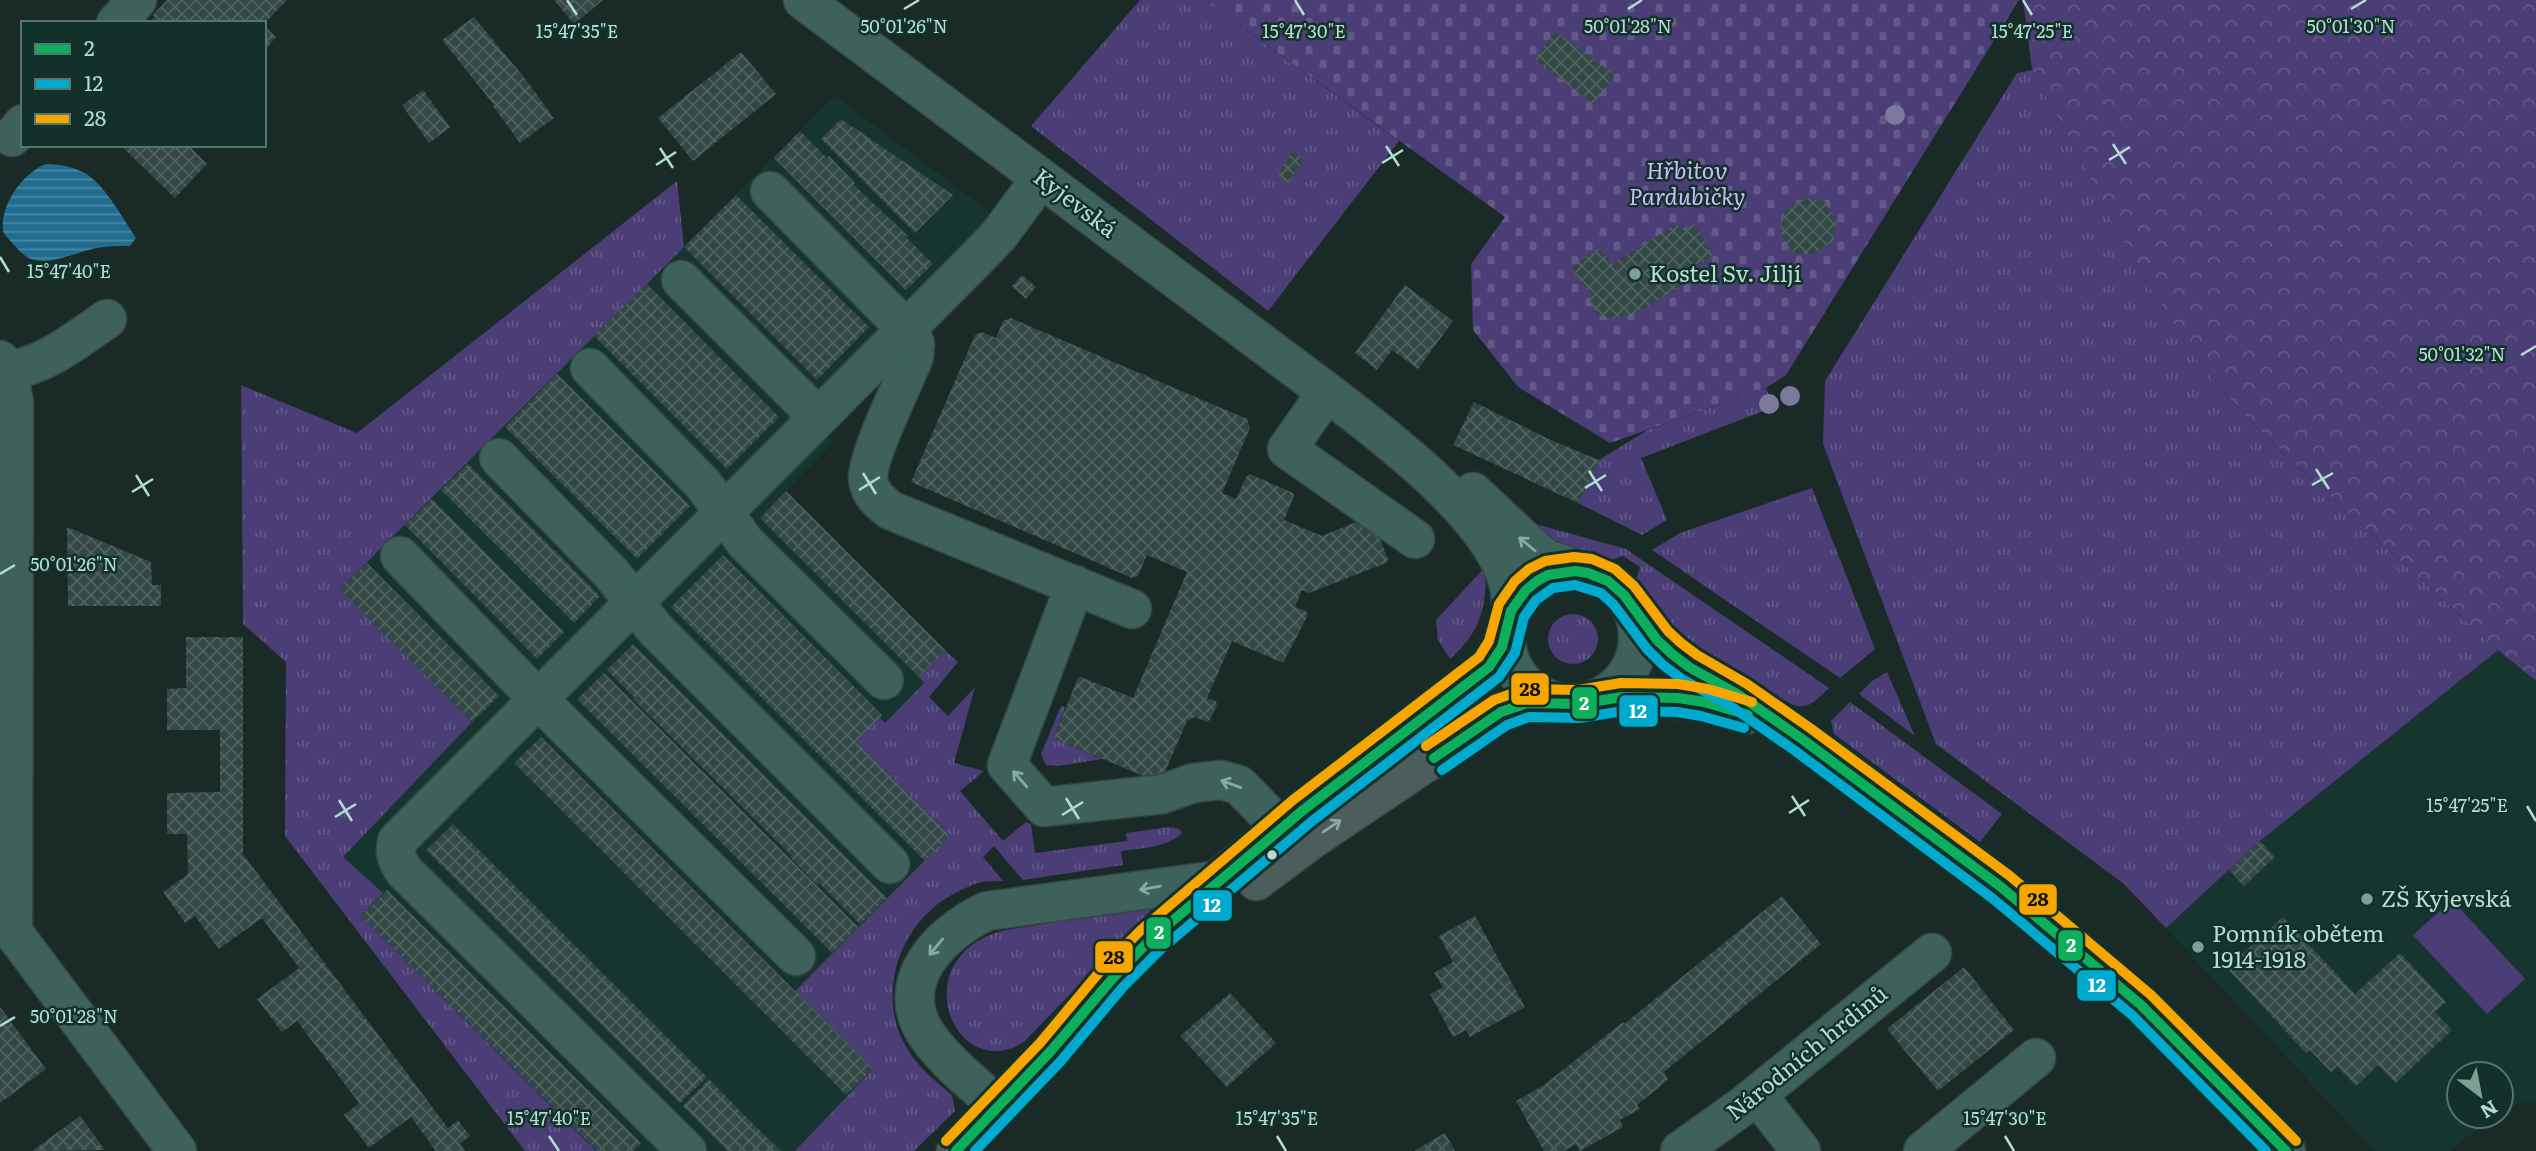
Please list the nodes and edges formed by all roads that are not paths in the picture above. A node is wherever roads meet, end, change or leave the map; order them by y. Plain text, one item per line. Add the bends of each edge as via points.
1 (137, 0) edge
2 (803, 0) edge
3 (118, 21) edge
4 (1041, 178) junction
5 (770, 191) dead end
6 (681, 280) dead end
7 (107, 319) dead end
8 (906, 329) junction
9 (3, 365) edge
10 (590, 368) dead end
11 (1337, 400) junction
12 (818, 417) junction
13 (499, 458) dead end
14 (723, 513) junction
15 (1415, 539) dead end
16 (400, 556) dead end
17 (1588, 573) junction
18 (1075, 585) junction
19 (634, 602) junction
20 (1630, 604) junction
21 (1132, 609) dead end
22 (1508, 624) junction
23 (884, 680) dead end
24 (537, 698) junction
25 (1574, 702) junction
26 (1802, 739) junction
27 (1281, 828) junction
28 (890, 864) dead end
29 (1218, 880) junction
30 (1932, 953) dead end
31 (796, 956) dead end
32 (17, 961) edge
33 (2036, 1058) dead end
34 (1757, 1095) junction
35 (999, 1106) junction
36 (177, 1151) edge
37 (687, 1151) edge
38 (956, 1151) edge
39 (1680, 1151) edge
40 (1801, 1151) edge
41 (1923, 1151) edge
42 (2287, 1151) edge

1 - 3 street
2 - 4 street, Kyjevská
4 - 8 street via 999,235
4 - 11 street, Kyjevská
5 - 8 street
6 - 12 street
7 - 9 street via 54,355 22,369
8 - 12 street
8 - 18 street via 915,342 914,357 871,458 868,473 876,498 890,510
9 - 32 street via 14,402 13,932
10 - 14 street via 702,484
11 - 15 street via 1287,449
17 -> 11 street, Kyjevská via 1548,559 1457,479
11 - 22 street, Kyjevská via 1411,458 1469,517 1505,574 1510,590
12 - 14 street
13 - 19 street
14 - 19 street
14 - 23 street via 745,542
16 - 24 street
17 - 20 street via 1608,581
17 - 22 street via 1548,575 1526,590
18 - 21 street
27 -> 18 street via 1240,785 1221,780 1163,793 1044,807 1007,765
19 - 24 street
19 - 28 street via 655,629
20 - 25 street via 1639,643 1632,669 1614,689
20 - 26 street via 1672,654
22 - 25 street via 1511,663 1524,684 1534,692
22 - 27 main road via 1498,656 1475,680
24 - 31 street
24 - 37 street via 397,841 397,861
25 - 26 street via 1655,697 1704,702 1762,720
35 -> 25 main road via 1193,933 1311,840 1500,712 1527,703
26 - 42 street via 2001,887 2141,1004
27 - 29 main road
29 - 35 main road via 1132,958
29 -> 35 street via 987,911 957,926 934,948 919,974 916,1012 938,1049
30 - 34 street, Národních hrdinů
32 - 36 street
33 - 41 street
34 - 39 street, Národních hrdinů
34 - 40 street
35 - 38 main road

